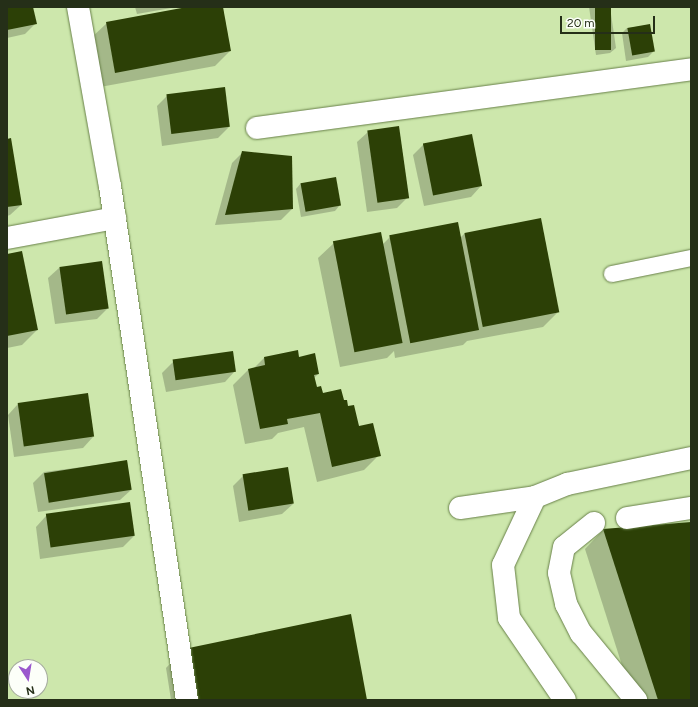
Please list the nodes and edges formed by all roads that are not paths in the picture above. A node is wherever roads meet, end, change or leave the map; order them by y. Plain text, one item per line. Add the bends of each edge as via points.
1 (78, 7) edge
2 (691, 69) edge
3 (257, 128) dead end
4 (115, 218) junction
5 (7, 238) edge
6 (691, 258) edge
7 (612, 274) dead end
8 (691, 458) edge
9 (535, 497) junction
10 (460, 508) dead end
11 (691, 508) edge
12 (627, 518) dead end
13 (594, 523) dead end
14 (187, 700) edge
15 (565, 700) edge
16 (636, 700) edge

1 - 4 street
2 - 3 street
4 - 5 street
4 - 14 street
6 - 7 lane
8 - 9 street via 567,484
9 - 10 street
9 - 15 street via 503,565 510,618
11 - 12 street
13 - 16 street via 564,547 559,573 566,604 581,633

